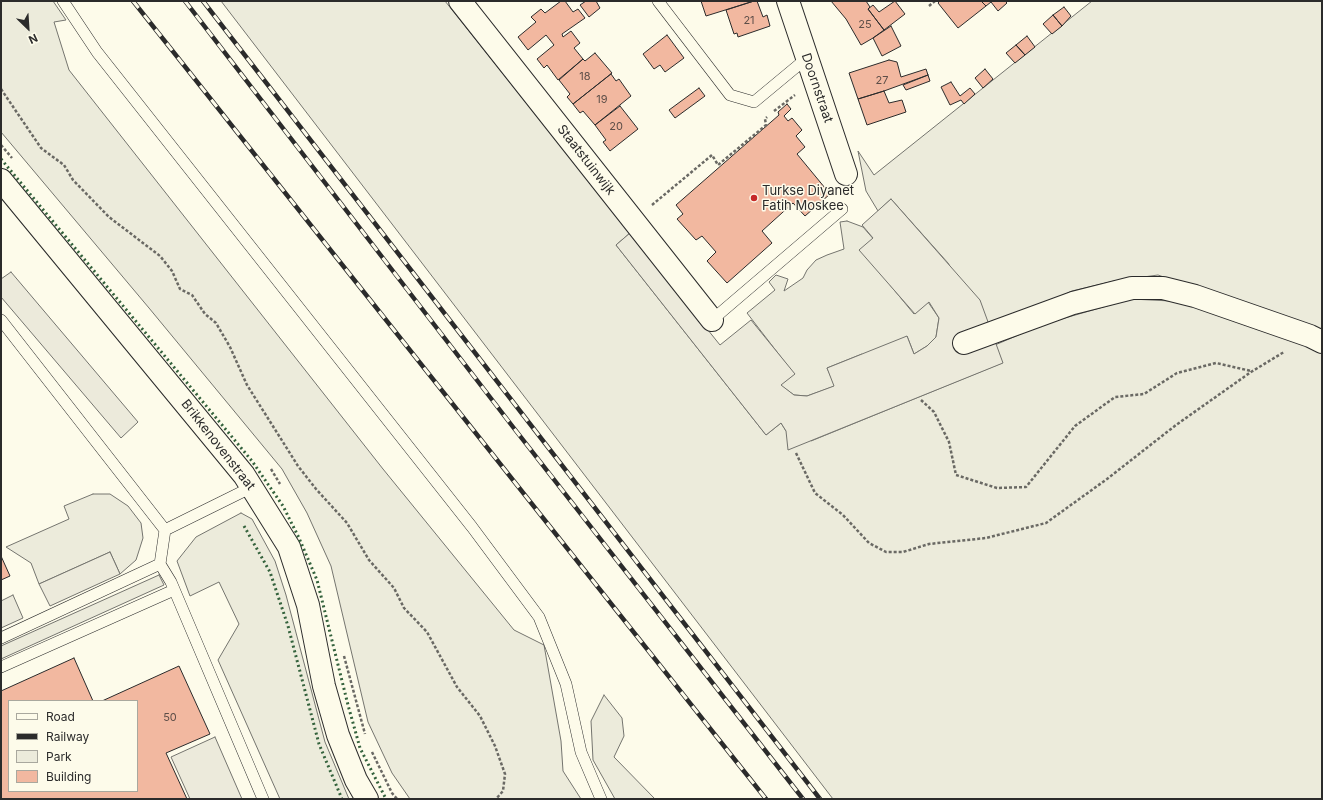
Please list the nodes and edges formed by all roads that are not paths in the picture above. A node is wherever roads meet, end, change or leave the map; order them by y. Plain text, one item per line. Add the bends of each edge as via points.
1 (63, 1) edge
2 (460, 1) edge
3 (658, 1) edge
4 (788, 1) edge
5 (807, 58) junction
6 (846, 174) dead end
7 (1, 180) edge
8 (842, 209) dead end
9 (1, 320) edge
10 (712, 320) joint
11 (1316, 339) edge
12 (964, 343) dead end
13 (252, 487) junction
14 (165, 530) junction
15 (160, 564) junction
16 (174, 590) junction
17 (1, 638) edge
18 (1, 667) edge
19 (263, 799) edge
20 (367, 799) edge
21 (601, 799) edge

1 - 21 lane via 97,52 472,527 539,617 566,684 581,752
2 - 10 street, Staatstuinwijk
3 - 5 lane via 730,95 754,102
4 - 5 street, Doornstraat
5 - 6 street, Doornstraat
7 - 13 street, Brikkenovenstraat
8 - 10 lane
9 - 14 lane
11 - 12 street via 1194,296 1163,288 1132,288 1073,303
13 - 14 lane
13 - 20 street, Brikkenovenstraat via 289,547 308,605 324,686 338,735 356,780
14 - 15 lane
15 - 16 lane
15 - 17 lane
16 - 18 lane
16 - 19 lane

